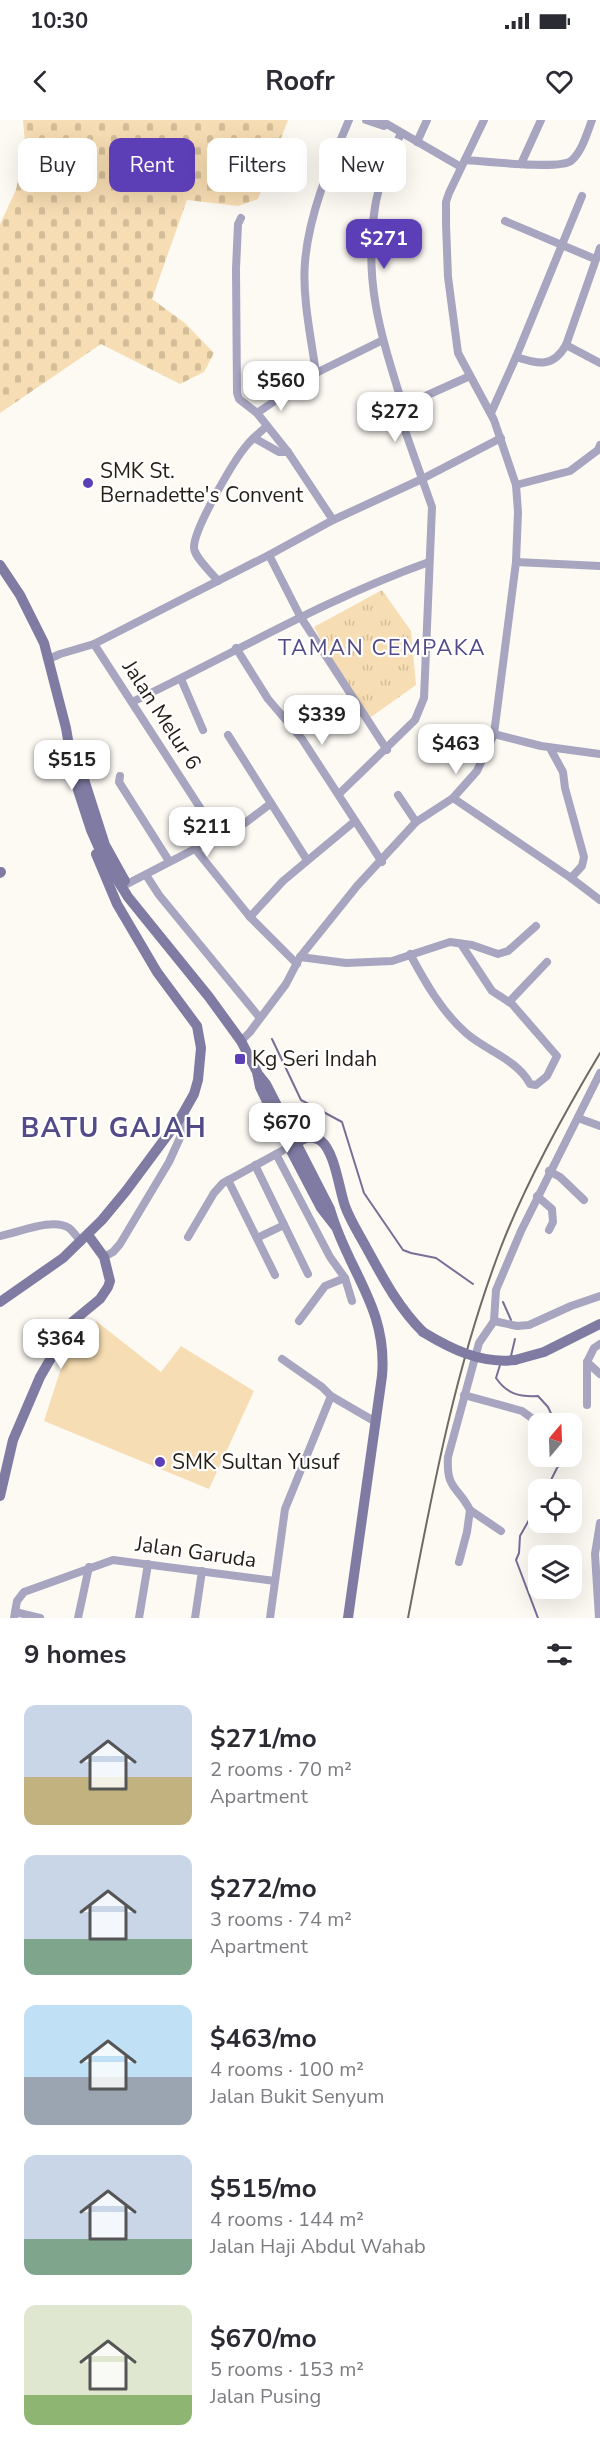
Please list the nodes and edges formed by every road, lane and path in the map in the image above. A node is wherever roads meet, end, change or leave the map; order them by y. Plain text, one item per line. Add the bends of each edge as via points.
1 (349, 120) edge
2 (366, 120) edge
3 (380, 120) edge
4 (427, 120) edge
5 (484, 120) edge
6 (541, 120) edge
7 (592, 120) edge
8 (387, 125) junction
9 (401, 133) junction
10 (417, 142) junction
11 (463, 164) junction
12 (521, 164) junction
13 (582, 196) dead end
14 (241, 218) dead end
15 (505, 221) dead end
16 (561, 244) junction
17 (600, 248) edge
18 (596, 259) junction
19 (383, 340) junction
20 (566, 345) junction
21 (516, 357) junction
22 (600, 363) edge
23 (316, 373) junction
24 (470, 376) junction
25 (403, 405) junction
26 (257, 413) junction
27 (491, 413) junction
28 (267, 426) junction
29 (254, 438) junction
30 (501, 438) junction
31 (600, 445) edge
32 (288, 452) junction
33 (422, 479) junction
34 (516, 485) junction
35 (333, 520) junction
36 (269, 555) junction
37 (429, 562) junction
38 (516, 562) junction
39 (0, 565) edge
40 (600, 566) edge
41 (218, 581) junction
42 (300, 616) junction
43 (91, 645) junction
44 (236, 648) junction
45 (49, 659) junction
46 (181, 679) junction
47 (132, 702) junction
48 (66, 728) junction
49 (203, 730) dead end
50 (494, 734) junction
51 (228, 735) dead end
52 (550, 748) junction
53 (387, 750) junction
54 (600, 754) edge
55 (120, 776) dead end
56 (339, 794) junction
57 (398, 795) dead end
58 (453, 798) junction
59 (270, 804) junction
60 (355, 821) junction
61 (416, 822) junction
62 (91, 830) junction
63 (219, 837) junction
64 (104, 850) junction
65 (196, 850) junction
66 (307, 860) junction
67 (169, 861) junction
68 (382, 862) junction
69 (101, 871) junction
70 (146, 875) junction
71 (571, 878) junction
72 (127, 884) junction
73 (600, 900) edge
74 (140, 910) junction
75 (250, 917) junction
76 (536, 926) dead end
77 (461, 944) junction
78 (410, 954) junction
79 (298, 961) junction
80 (547, 962) dead end
81 (509, 1002) junction
82 (260, 1018) junction
83 (241, 1041) junction
84 (600, 1073) edge
85 (181, 1117) junction
86 (578, 1118) junction
87 (600, 1126) edge
88 (293, 1145) junction
89 (276, 1154) junction
90 (255, 1165) junction
91 (549, 1172) junction
92 (228, 1180) junction
93 (537, 1196) junction
94 (584, 1200) dead end
95 (284, 1225) junction
96 (549, 1230) dead end
97 (0, 1236) edge
98 (188, 1237) dead end
99 (85, 1238) junction
100 (257, 1238) junction
101 (104, 1257) junction
102 (308, 1274) dead end
103 (275, 1275) dead end
104 (345, 1278) junction
105 (600, 1296) edge
106 (352, 1300) dead end
107 (0, 1302) edge
108 (298, 1321) dead end
109 (494, 1321) junction
110 (600, 1324) edge
111 (600, 1344) edge
112 (282, 1359) dead end
113 (587, 1362) junction
114 (600, 1374) edge
115 (464, 1395) junction
116 (331, 1396) junction
117 (587, 1405) dead end
118 (528, 1415) edge
119 (375, 1421) junction
120 (0, 1496) edge
121 (470, 1510) junction
122 (600, 1523) edge
123 (501, 1531) dead end
124 (459, 1562) dead end
125 (148, 1564) junction
126 (89, 1567) junction
127 (202, 1571) junction
128 (598, 1576) edge
129 (275, 1581) junction
130 (15, 1615) edge
131 (40, 1618) edge
132 (78, 1618) edge
133 (139, 1618) edge
134 (195, 1618) edge
135 (270, 1618) edge
136 (348, 1618) edge
137 (599, 1618) edge

1 - 23 street via 311,224 305,263
2 - 8 street
3 - 8 street
4 - 10 street
5 - 11 street
6 - 12 street
7 - 12 street via 572,160 565,164
8 - 9 street
9 - 10 street
9 - 19 street via 375,206 371,266
10 - 11 street
11 - 12 street
11 - 24 street via 446,202 446,224 458,353
13 - 16 street
14 - 26 street via 236,269 237,393
15 - 16 street
16 - 18 street
16 - 21 street
17 - 18 street
18 - 20 street
19 - 23 street
19 - 25 street
20 - 21 street via 554,361
20 - 22 street
21 - 27 street
23 - 26 street
24 - 25 street
24 - 27 street
25 - 33 street via 402,422
26 - 28 street
27 - 30 street
28 - 29 street
28 - 32 street
29 - 32 street via 279,452
29 - 41 street via 219,487 193,546 196,557
30 - 33 street
30 - 34 street
31 - 34 street via 570,471
32 - 35 street
33 - 35 street
33 - 37 street via 432,507
34 - 38 street
35 - 36 street
36 - 41 street
36 - 42 street
37 - 42 street
37 - 53 street via 424,698 416,720
38 - 40 street
38 - 50 street
39 - 45 main road via 20,595
41 - 43 street
42 - 44 street
42 - 53 street
43 - 45 street
43 - 47 street, Jalan Melur 6
44 - 46 street
44 - 56 street via 268,699 302,739
45 - 48 main road
46 - 47 street
46 - 49 street
47 - 63 street, Jalan Melur 6
48 - 62 main road via 71,764
48 - 64 main road
50 - 52 street
50 - 58 street via 477,771
51 - 59 street
52 - 54 street
52 - 71 street via 563,772 584,857 582,866
53 - 56 street
55 - 67 street via 119,782
56 - 60 street
57 - 61 street
58 - 61 street
58 - 71 street
59 - 63 street
59 - 66 street
60 - 66 street
60 - 68 street
61 - 68 street
62 - 64 main road
62 - 69 main road
63 - 65 street
64 - 69 main road
64 - 72 main road
64 - 74 main road via 128,897
65 - 67 street
65 - 75 street
66 - 75 street
67 - 70 street
68 - 79 street via 357,886
69 - 85 main road via 157,972 200,1033 198,1080
70 - 72 street
70 - 82 street
71 - 73 street
72 - 74 main road
74 - 83 main road
75 - 79 street
76 - 77 street via 508,951 498,954
77 - 78 street via 450,942
77 - 81 street via 492,991
78 - 79 street via 392,961
78 - 81 street via 422,978 466,1034 518,1068 530,1084 536,1085 547,1076 557,1056
79 - 82 street
80 - 81 street
82 - 83 street
83 - 88 main road via 260,1087
84 - 86 street
85 - 99 main road
85 - 101 street via 183,1131 169,1161 120,1244
86 - 87 street
86 - 91 street
88 - 89 street
88 - 110 main road, bridge via 313,1137 328,1149 345,1206 400,1305 423,1332 447,1346 489,1360 515,1360 544,1352
88 - 119 main road via 374,1310 382,1344
89 - 90 street
89 - 104 street
90 - 92 street
90 - 95 street
91 - 93 street
91 - 94 street
92 - 98 street via 214,1193
92 - 100 street
93 - 96 street via 552,1209
93 - 109 street via 496,1290
95 - 100 street
95 - 102 street
97 - 99 street via 60,1224
99 - 101 main road
99 - 107 main road
100 - 103 street
101 - 120 main road via 108,1287 100,1299 72,1322 40,1377 13,1440
104 - 106 street
104 - 108 street via 325,1286
105 - 109 street via 529,1324 517,1326
109 - 115 street via 479,1343
111 - 113 street
112 - 116 street
113 - 114 street
113 - 117 street
115 - 118 street
115 - 121 street via 447,1472 450,1483
116 - 119 street
116 - 129 street, Jalan Garuda via 285,1509
119 - 136 main road
121 - 123 street
121 - 124 street
122 - 128 street via 595,1554
125 - 126 street, Jalan Garuda via 113,1560
125 - 127 street, Jalan Garuda
125 - 133 street
126 - 130 street, Jalan Garuda via 24,1592 16,1601
126 - 132 street
127 - 129 street, Jalan Garuda
127 - 134 street
128 - 137 street
129 - 135 street
130 - 131 street

